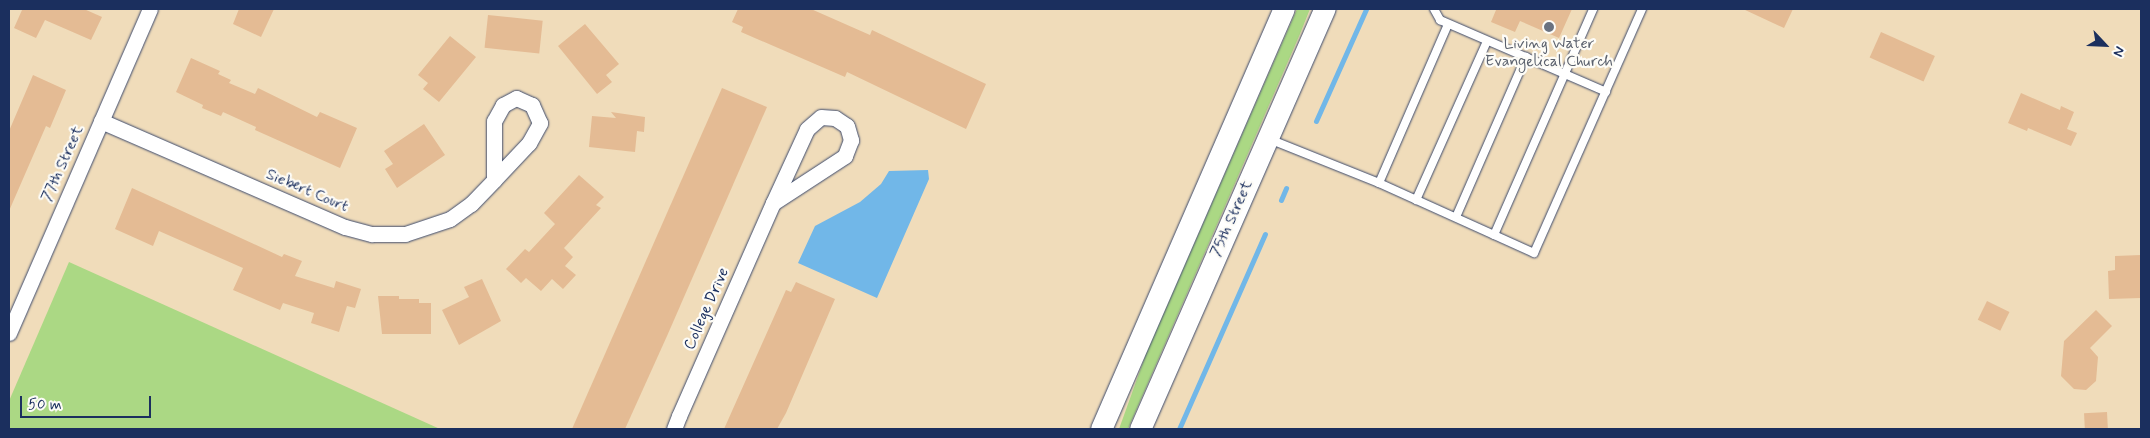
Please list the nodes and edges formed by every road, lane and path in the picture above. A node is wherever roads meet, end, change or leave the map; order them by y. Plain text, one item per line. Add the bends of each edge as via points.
1 (150, 9) edge
2 (1284, 9) edge
3 (1324, 9) edge
4 (1434, 9) edge
5 (1593, 9) edge
6 (1642, 9) edge
7 (1448, 24) junction
8 (1487, 40) junction
9 (1526, 57) junction
10 (1564, 74) junction
11 (1606, 92) junction
12 (101, 121) junction
13 (1267, 139) junction
14 (494, 180) junction
15 (1379, 183) junction
16 (1416, 200) junction
17 (773, 203) junction
18 (1456, 217) junction
19 (1494, 235) junction
20 (9, 333) edge
21 (674, 429) edge
22 (1101, 429) edge
23 (1140, 429) edge

1 - 12 street, 77th Street
2 - 22 main road
3 - 13 main road, 75th Street
4 - 7 lane via 1440,20
5 - 10 lane
6 - 11 lane
7 - 8 lane
7 - 15 lane
8 - 9 lane
8 - 16 lane
9 - 10 lane
9 - 18 lane
10 - 11 lane
10 - 19 lane
11 - 19 lane via 1534,253
12 - 14 street, Siebert Court via 345,227 372,234 405,234 442,223 471,204
12 - 20 street, 77th Street
13 - 15 lane
13 - 23 main road, 75th Street
14 - 14 street, Siebert Court via 529,143 540,123 532,105 516,98 503,104 494,121
15 - 16 lane
16 - 18 lane
17 - 17 street, College Drive via 806,129 821,117 835,118 847,126 851,140 846,156
17 - 21 street, College Drive
18 - 19 lane

